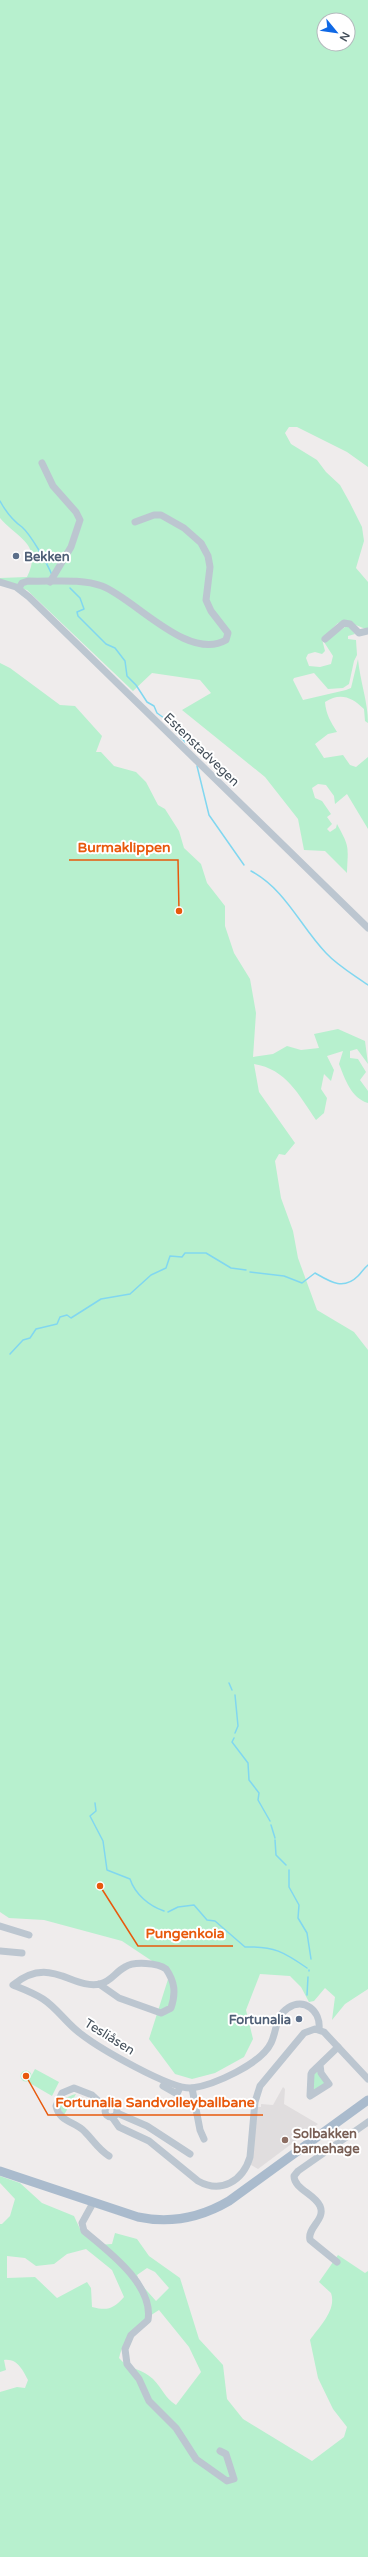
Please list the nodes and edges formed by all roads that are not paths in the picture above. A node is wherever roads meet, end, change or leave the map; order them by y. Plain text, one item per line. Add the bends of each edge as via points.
1 (42, 463) dead end
2 (135, 522) dead end
3 (0, 582) edge
4 (50, 582) junction
5 (19, 588) junction
6 (368, 631) edge
7 (325, 639) dead end
8 (368, 928) edge
9 (0, 1926) edge
10 (29, 1935) dead end
11 (0, 1951) edge
12 (22, 1953) dead end
13 (99, 1984) junction
14 (319, 2029) junction
15 (338, 2047) junction
16 (320, 2065) dead end
17 (368, 2079) edge
18 (163, 2086) dead end
19 (180, 2087) junction
20 (192, 2088) junction
21 (368, 2100) edge
22 (114, 2115) junction
23 (368, 2122) edge
24 (204, 2139) dead end
25 (190, 2154) dead end
26 (109, 2156) dead end
27 (0, 2171) edge
28 (93, 2203) junction
29 (337, 2262) dead end
30 (220, 2451) dead end

1 - 4 street via 57,492 80,520 71,547
2 - 4 street via 154,515 161,516 188,531 201,543 210,567 206,600 228,633 226,640 203,643 179,636 151,621 128,601 103,587
3 - 5 street, Estenstadvegen
4 - 5 street via 25,582
5 - 8 street, Estenstadvegen
6 - 7 street via 358,633 350,624 344,623
9 - 10 street
11 - 12 street
13 - 13 street via 119,1998 161,2014 171,2008 175,1995 173,1984 163,1966 126,1966 111,1979
13 - 19 street, Tesliåsen via 51,1972 30,1976 13,1985 45,2000 80,2034 106,2050
14 - 15 street
14 - 20 street, Tesliåsen via 317,2015 308,2006 298,2004 288,2008 279,2018 270,2046 254,2064
14 - 22 street via 301,2035 260,2086 255,2102 248,2162 239,2176 227,2184 212,2186 198,2181 149,2141 119,2127
15 - 16 street
15 - 17 street
18 - 19 street, Tesliåsen via 177,2094
19 - 20 street, Tesliåsen
20 - 24 street
21 - 28 main road via 245,2191 206,2213 175,2220 153,2220
22 - 25 street via 147,2126
22 - 26 street via 106,2115 106,2108 92,2094 74,2088 62,2092 56,2103 56,2109 63,2119 82,2129 98,2148
23 - 29 street via 294,2176 296,2182 314,2198 321,2209 320,2218 310,2233 310,2240
27 - 28 main road
28 - 30 street via 82,2224 84,2231 123,2265 148,2303 148,2320 131,2335 125,2348 127,2364 139,2379 149,2401 176,2428 196,2459 227,2481 234,2480 226,2454

